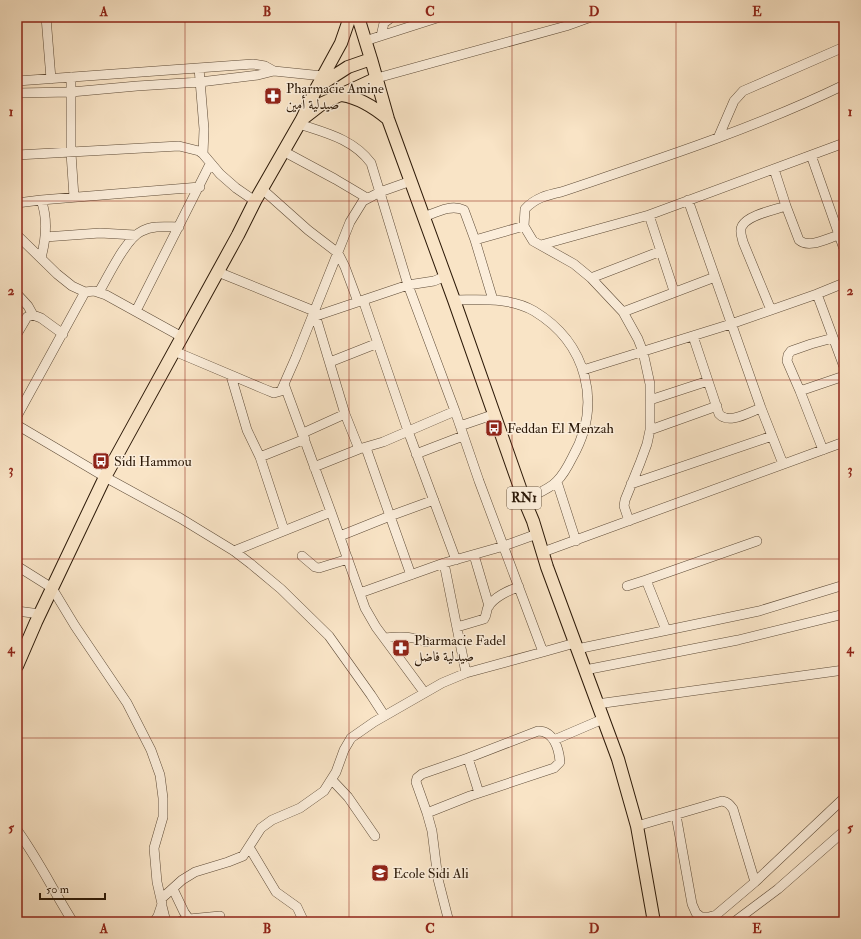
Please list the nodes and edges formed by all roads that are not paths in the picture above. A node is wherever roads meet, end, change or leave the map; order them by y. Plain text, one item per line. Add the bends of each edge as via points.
1 (46, 17) edge
2 (350, 17) edge
3 (358, 17) edge
4 (392, 17) edge
5 (440, 17) edge
6 (591, 17) edge
7 (381, 36) junction
8 (365, 41) junction
9 (844, 46) edge
10 (371, 59) junction
11 (199, 68) junction
12 (274, 71) junction
13 (71, 77) junction
14 (377, 78) junction
15 (51, 79) junction
16 (17, 81) edge
17 (200, 82) junction
18 (320, 82) junction
19 (844, 85) edge
20 (71, 92) junction
21 (17, 93) edge
22 (342, 95) junction
23 (388, 119) junction
24 (300, 122) junction
25 (718, 138) junction
26 (844, 143) edge
27 (283, 151) junction
28 (71, 153) junction
29 (203, 154) junction
30 (17, 155) edge
31 (811, 155) junction
32 (210, 164) junction
33 (774, 169) junction
34 (411, 181) junction
35 (200, 187) junction
36 (262, 189) junction
37 (380, 192) junction
38 (74, 197) junction
39 (367, 198) junction
40 (41, 200) junction
41 (688, 200) junction
42 (255, 201) junction
43 (17, 204) edge
44 (786, 206) junction
45 (649, 215) junction
46 (424, 217) junction
47 (524, 226) junction
48 (179, 227) junction
49 (17, 235) edge
50 (135, 235) junction
51 (839, 235) junction
52 (45, 237) junction
53 (475, 240) junction
54 (541, 245) junction
55 (844, 249) edge
56 (661, 251) junction
57 (338, 254) junction
58 (41, 258) junction
59 (218, 272) junction
60 (446, 276) junction
61 (714, 277) junction
62 (591, 278) junction
63 (844, 283) edge
64 (408, 285) junction
65 (674, 291) junction
66 (85, 292) junction
67 (99, 292) junction
68 (17, 294) edge
69 (817, 294) junction
70 (454, 300) junction
71 (493, 300) junction
72 (361, 301) junction
73 (771, 310) junction
74 (136, 311) junction
75 (623, 312) junction
76 (315, 313) junction
77 (33, 315) junction
78 (731, 324) junction
79 (17, 334) edge
80 (63, 334) junction
81 (693, 336) junction
82 (182, 337) junction
83 (833, 338) junction
84 (378, 343) junction
85 (174, 351) junction
86 (643, 352) junction
87 (330, 362) junction
88 (844, 367) edge
89 (583, 370) junction
90 (230, 376) junction
91 (844, 376) edge
92 (708, 381) junction
93 (284, 384) junction
94 (800, 391) junction
95 (650, 400) junction
96 (716, 406) junction
97 (761, 408) junction
98 (455, 411) junction
99 (345, 414) junction
100 (495, 414) junction
101 (17, 416) edge
102 (17, 425) edge
103 (460, 426) junction
104 (650, 430) junction
105 (408, 431) junction
106 (304, 436) junction
107 (463, 436) junction
108 (772, 436) junction
109 (844, 442) edge
110 (362, 448) junction
111 (823, 450) junction
112 (416, 454) junction
113 (260, 457) junction
114 (783, 464) junction
115 (314, 467) junction
116 (105, 478) junction
117 (557, 482) junction
118 (631, 484) junction
119 (434, 500) junction
120 (525, 502) junction
121 (331, 512) junction
122 (390, 516) junction
123 (630, 521) junction
124 (284, 530) junction
125 (537, 534) junction
126 (340, 536) junction
127 (576, 541) junction
128 (757, 541) dead end
129 (504, 546) junction
130 (234, 551) junction
131 (543, 552) junction
132 (474, 555) junction
133 (302, 556) dead end
134 (348, 559) junction
135 (456, 560) junction
136 (444, 563) junction
137 (17, 566) edge
138 (411, 575) junction
139 (646, 580) junction
140 (844, 584) edge
141 (519, 586) junction
142 (627, 586) dead end
143 (52, 588) junction
144 (360, 593) junction
145 (489, 606) junction
146 (17, 611) edge
147 (40, 614) junction
148 (844, 614) edge
149 (457, 628) junction
150 (666, 630) junction
151 (385, 638) junction
152 (426, 642) dead end
153 (576, 646) junction
154 (543, 652) junction
155 (17, 666) edge
156 (585, 670) junction
157 (844, 670) edge
158 (466, 674) junction
159 (424, 692) junction
160 (598, 704) junction
161 (384, 715) junction
162 (603, 719) junction
163 (554, 740) junction
164 (468, 758) junction
165 (332, 780) junction
166 (479, 793) junction
167 (844, 798) edge
168 (427, 813) junction
169 (676, 815) junction
170 (637, 826) junction
171 (17, 830) edge
172 (844, 831) edge
173 (375, 836) dead end
174 (249, 847) junction
175 (755, 882) junction
176 (173, 889) junction
177 (161, 903) junction
178 (220, 916) dead end
179 (190, 920) edge
180 (73, 922) edge
181 (154, 922) edge
182 (166, 922) edge
183 (178, 922) edge
184 (304, 922) edge
185 (449, 922) edge
186 (654, 922) edge
187 (734, 922) edge

1 - 15 street
2 - 18 main road via 342,43
3 - 8 main road, RN1
4 - 7 street via 384,23
5 - 7 street
6 - 14 street
7 - 8 street
8 - 10 main road, RN1
9 - 25 street via 743,91 734,101
10 - 14 main road, RN1
10 - 18 main road via 348,67
11 - 12 street via 253,64
11 - 13 street
11 - 17 street
12 - 17 street via 258,76
12 - 18 street
13 - 15 street
13 - 20 street
14 - 22 main road
14 - 23 main road, RN1
15 - 16 street
17 - 20 street
17 - 29 street via 204,129
18 - 24 main road
19 - 25 street
20 - 21 street
20 - 28 street
22 - 23 main road via 363,101
22 - 24 main road via 323,103
23 - 34 main road, RN1
24 - 27 main road
24 - 37 street via 340,138 357,149 371,163
25 - 47 street via 542,197 525,208
26 - 31 street
27 - 36 main road
27 - 39 street
28 - 29 street via 179,146
28 - 30 street
28 - 38 street
29 - 32 street
31 - 33 street
31 - 51 street
32 - 35 street
32 - 42 street via 236,188
33 - 41 street
33 - 44 street
34 - 37 street
34 - 46 main road, RN1
35 - 38 street
35 - 48 street
36 - 42 main road
36 - 57 street
37 - 39 street
37 - 64 street
38 - 40 street
39 - 57 street via 356,212
40 - 43 street
40 - 52 street
41 - 45 street
41 - 61 street
42 - 59 main road
44 - 51 street via 802,243 814,243
44 - 73 street via 746,220 741,227 743,242
45 - 54 street
45 - 56 street
46 - 53 street via 448,208 464,210
46 - 60 main road, RN1
47 - 53 street
47 - 54 street via 533,241
48 - 50 street via 153,228
48 - 74 street
49 - 58 street
50 - 52 street via 100,232
50 - 67 street
51 - 55 street
52 - 58 street
53 - 71 street
54 - 62 street via 574,264
56 - 62 street
56 - 65 street
57 - 72 street
57 - 76 street
58 - 66 street via 66,282
59 - 76 street
59 - 82 main road
60 - 64 street via 434,281
60 - 70 main road, RN1
61 - 65 street
61 - 78 street
62 - 75 street
63 - 69 street
64 - 72 street
64 - 98 street
65 - 75 street
66 - 67 street
66 - 80 street
67 - 74 street
68 - 77 street
69 - 73 street
69 - 83 street
70 - 71 street
70 - 100 main road, RN1
71 - 89 street via 513,302 551,323 573,350
72 - 76 street
72 - 84 street
73 - 78 street
74 - 82 street
75 - 86 street
76 - 87 street
76 - 93 street
77 - 79 street via 27,318
77 - 80 street
78 - 81 street
78 - 97 street
80 - 101 street
81 - 86 street
81 - 92 street
82 - 85 main road
83 - 88 street
83 - 94 street via 811,344 788,355 787,361
84 - 87 street
84 - 105 street
85 - 90 street
85 - 116 main road
86 - 89 street
86 - 95 street via 650,384
87 - 99 street
89 - 117 street via 588,405 586,425 579,447
90 - 93 street via 274,393 281,391
90 - 113 street via 247,430
91 - 94 street
92 - 95 street
92 - 96 street
93 - 106 street
94 - 111 street
95 - 104 street
96 - 97 street via 722,417 728,419
96 - 104 street
97 - 108 street
98 - 103 street
98 - 105 street
99 - 106 street
99 - 110 street
100 - 103 street
100 - 120 main road, RN1
102 - 116 street
103 - 107 street
104 - 118 street
105 - 110 street
105 - 112 street
106 - 113 street
106 - 115 street
107 - 112 street
107 - 129 street
108 - 114 street
108 - 118 street
109 - 111 street
110 - 115 street
110 - 122 street
111 - 114 street
112 - 119 street
113 - 124 street
114 - 123 street
115 - 121 street
116 - 130 street via 180,518
116 - 143 main road
117 - 120 street
117 - 127 street
118 - 123 street via 624,506
119 - 122 street
119 - 135 street
120 - 125 main road, RN1
121 - 124 street
121 - 126 street
122 - 126 street
122 - 138 street
123 - 127 street
124 - 130 street
125 - 129 street
125 - 131 main road, RN1
126 - 134 street
127 - 131 street
128 - 139 street
129 - 132 street
129 - 141 street
130 - 161 street via 281,589 329,636
131 - 153 main road, RN1
132 - 135 street
132 - 145 street
133 - 134 street via 319,568
134 - 144 street
135 - 136 street
136 - 138 street
136 - 149 street
137 - 143 street
138 - 144 street
139 - 142 street
139 - 150 street
140 - 150 street via 758,611
141 - 145 street
141 - 154 street
143 - 147 main road
143 - 177 street via 127,703 151,750 160,776 164,798 163,817 154,854
144 - 151 street via 365,608
145 - 149 street via 484,619
146 - 147 street
147 - 155 main road
148 - 156 street via 738,640
149 - 158 street
150 - 153 street
151 - 152 street via 413,638
151 - 159 street
153 - 154 street
153 - 156 main road, RN1
154 - 158 street
156 - 160 main road, RN1
157 - 160 street
158 - 159 street
159 - 161 street
160 - 162 main road, RN1
161 - 165 street via 351,738
162 - 163 street
162 - 170 main road, RN1 via 618,759
163 - 164 street via 546,732 538,731
163 - 166 street via 560,762 554,768
164 - 166 street
164 - 168 street via 428,771 417,778 417,788
165 - 173 street via 348,797
165 - 174 street via 324,791 311,801 261,828
166 - 168 street
167 - 175 street
168 - 185 street via 438,879
169 - 170 street
169 - 175 street via 722,801 730,805 736,817
169 - 175 street via 692,904 696,913 706,918 716,915
170 - 186 main road, RN1
171 - 180 street
172 - 187 street via 778,889
174 - 176 street via 240,858 195,872
174 - 184 street via 276,892 297,907
176 - 177 street
176 - 179 street
177 - 181 street
177 - 182 street
178 - 179 street
179 - 183 street

